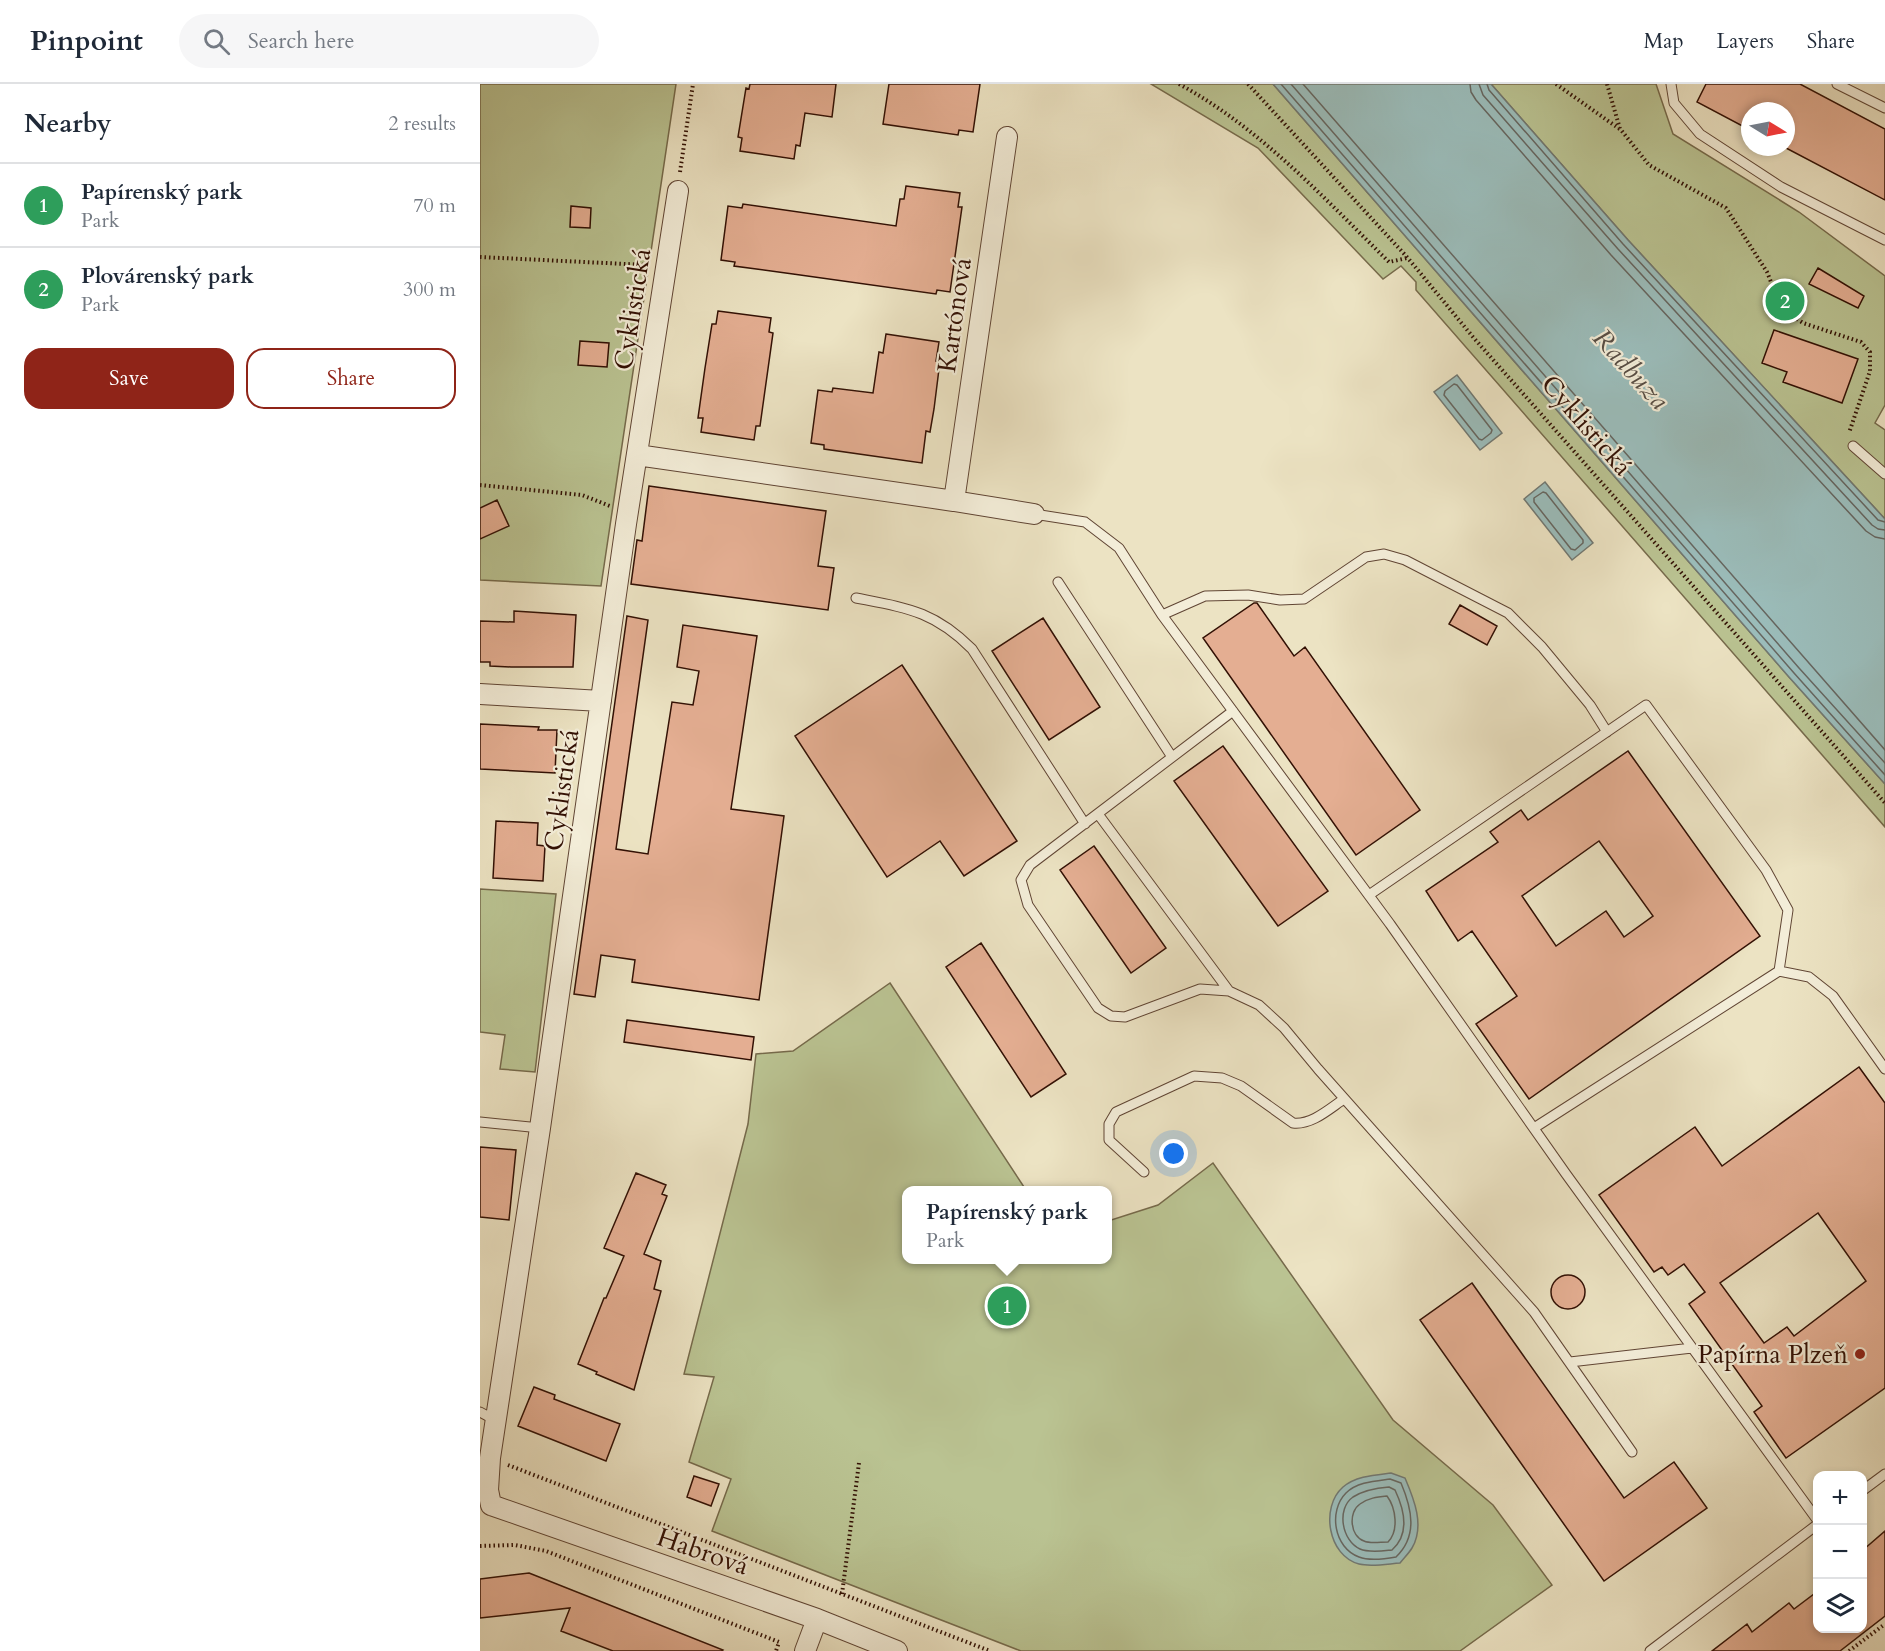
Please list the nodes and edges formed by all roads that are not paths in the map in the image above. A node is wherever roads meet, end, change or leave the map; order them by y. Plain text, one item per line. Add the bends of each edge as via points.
1 (1671, 84) edge
2 (1837, 84) edge
3 (1885, 108) edge
4 (1007, 137) dead end
5 (678, 191) road end
6 (1885, 240) edge
7 (1853, 446) road end
8 (637, 454) junction
9 (1885, 474) edge
10 (954, 501) junction
11 (1034, 514) joint
12 (1058, 582) dead end
13 (856, 598) dead end
14 (1162, 615) junction
15 (480, 694) edge
16 (601, 701) junction
17 (1233, 711) junction
18 (1607, 732) junction
19 (1172, 758) junction
20 (1098, 814) junction
21 (1084, 824) junction
22 (1369, 895) junction
23 (1779, 971) junction
24 (1229, 991) junction
25 (1885, 1070) edge
26 (1344, 1099) junction
27 (480, 1122) edge
28 (540, 1128) junction
29 (1534, 1128) junction
30 (1144, 1172) dead end
31 (1692, 1348) junction
32 (1570, 1362) junction
33 (488, 1416) edge
34 (1632, 1452) dead end
35 (1885, 1474) edge
36 (1867, 1488) edge
37 (485, 1507) edge
38 (1813, 1515) edge
39 (1814, 1525) edge
40 (817, 1619) junction
41 (805, 1651) edge
42 (897, 1651) edge
43 (1650, 1651) edge

1 - 6 lane via 1674,103 1700,134 1781,187
2 - 3 lane
4 - 10 street, Kartónová
5 - 8 street, Cyklistická
7 - 9 lane
8 - 10 street
8 - 16 street, Cyklistická
10 - 11 street
11 - 14 lane via 1085,522 1094,528 1119,548
12 - 19 lane
13 - 21 lane via 908,609 954,631 972,649
14 - 17 lane
14 - 18 lane via 1205,596 1304,599 1366,557 1384,554 1405,560 1508,613 1549,655
15 - 16 street
16 - 28 street, Cyklistická
17 - 19 lane
17 - 22 lane
18 - 22 lane
18 - 23 lane via 1646,705 1766,870 1788,910
19 - 20 lane
20 - 21 lane
20 - 24 lane
21 - 24 lane via 1030,865 1021,880 1028,905 1098,1008 1111,1016 1125,1017 1200,989
22 - 29 lane
23 - 25 lane via 1809,977 1833,996
23 - 29 lane
24 - 26 lane via 1259,1005 1284,1028
26 - 30 lane via 1310,1121 1293,1123 1241,1086 1222,1078 1194,1076 1116,1112 1109,1124 1109,1140
26 - 32 lane via 1534,1312
27 - 28 lane
28 - 33 street, Cyklistická
29 - 31 lane
31 - 32 lane
31 - 38 lane
32 - 34 lane
33 - 37 street, Cyklistická via 490,1458
35 - 36 lane
37 - 40 street, Habrová
39 - 43 lane
40 - 41 street
40 - 42 street, Habrová

